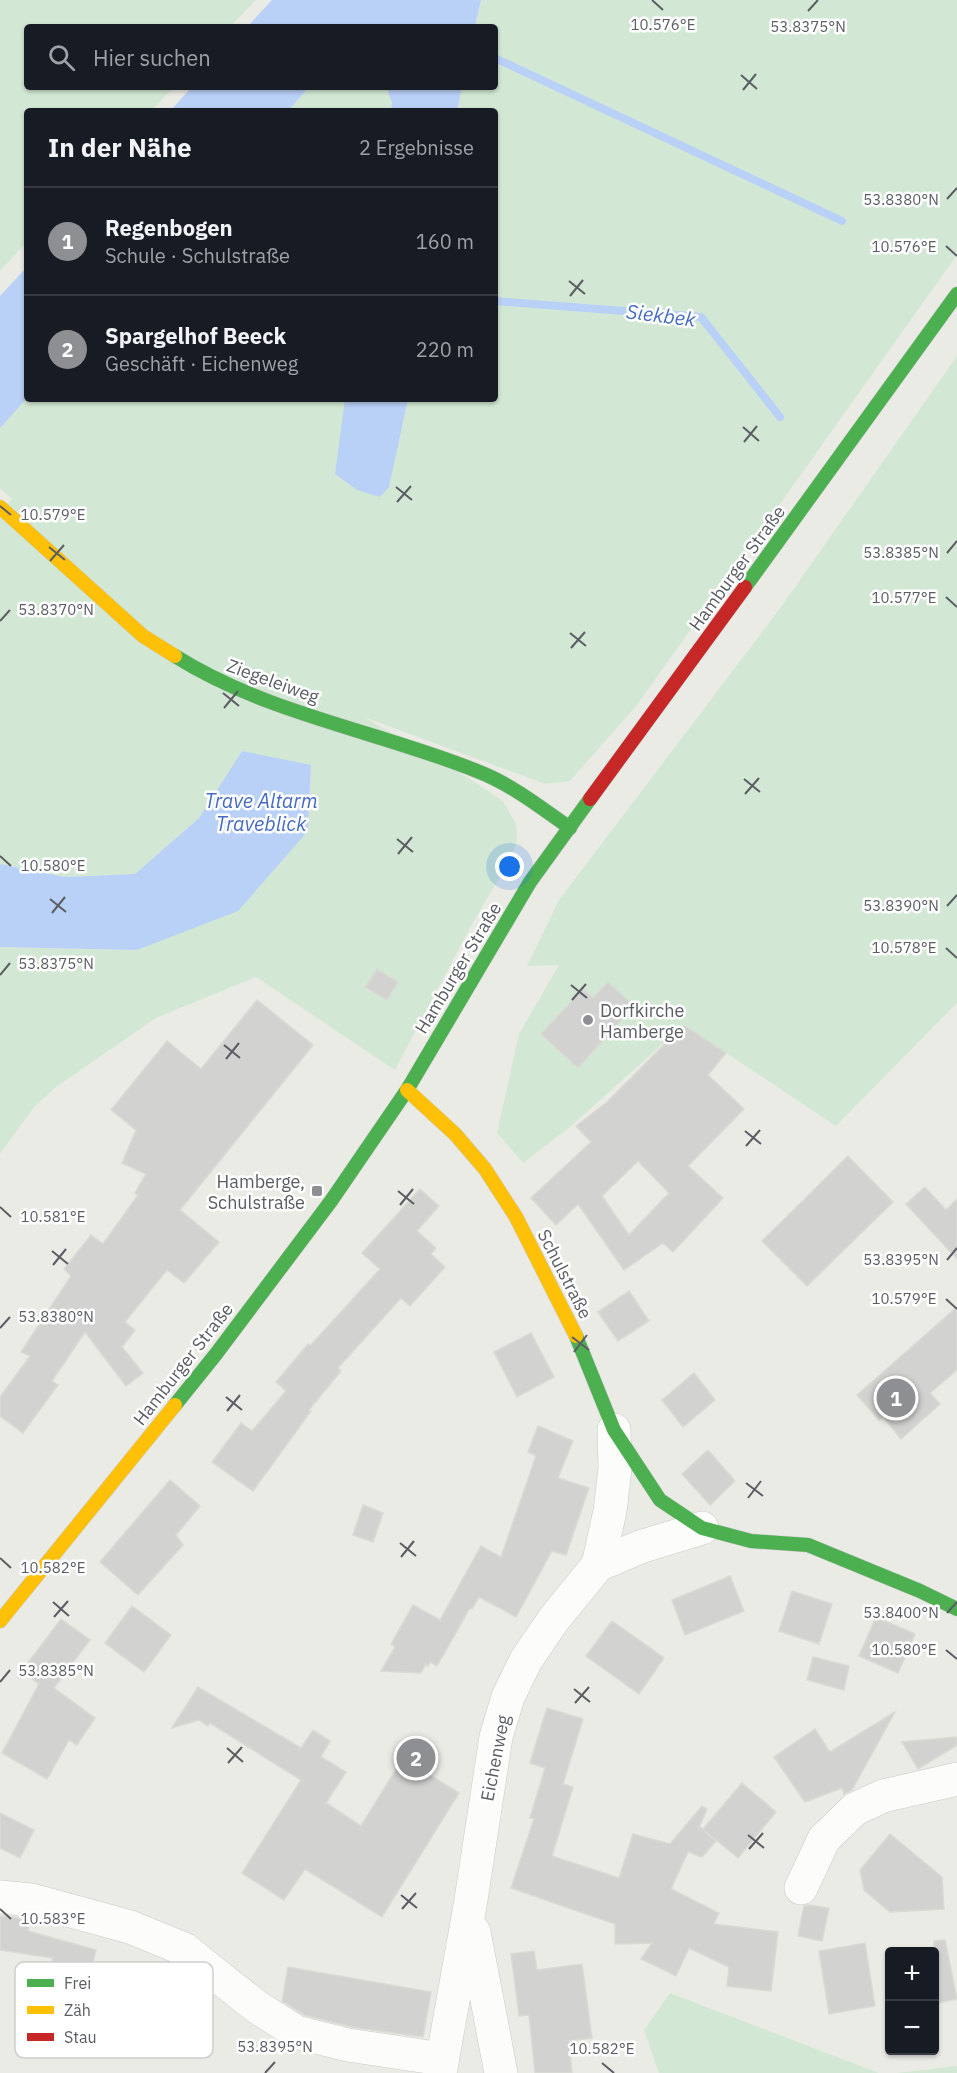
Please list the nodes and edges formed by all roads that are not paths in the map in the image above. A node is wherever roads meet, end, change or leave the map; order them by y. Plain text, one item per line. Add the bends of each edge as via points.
1 (957, 294) edge
2 (2, 509) edge
3 (570, 828) junction
4 (407, 1089) junction
5 (614, 1430) junction
6 (702, 1528) junction
7 (598, 1565) junction
8 (957, 1609) edge
9 (0, 1621) edge
10 (957, 1779) edge
11 (801, 1888) dead end
12 (0, 1897) edge
13 (470, 1906) junction
14 (200, 1962) edge
15 (213, 1972) edge
16 (441, 2066) edge
17 (501, 2073) edge

1 - 3 main road, Hamburger Straße
2 - 3 main road, Ziegeleiweg via 143,636 200,672 269,700 478,771 516,790
3 - 4 main road, Hamburger Straße via 530,882
4 - 5 main road, Schulstraße via 485,1168 516,1217 573,1328
4 - 9 main road, Hamburger Straße via 332,1201 258,1299
5 - 6 main road, Schulstraße via 660,1500
5 - 7 street, Eichenweg via 614,1479
6 - 7 street, Eichenweg
6 - 8 main road, Schulstraße via 751,1541 808,1545
7 - 13 street, Eichenweg via 526,1660 508,1697 496,1737
10 - 11 street via 883,1796 855,1809 824,1839
12 - 14 street, Eichenweg via 31,1900 119,1924 184,1949
13 - 16 street, Eichenweg
13 - 17 street, Eichenweg
15 - 16 street, Eichenweg via 296,2032

